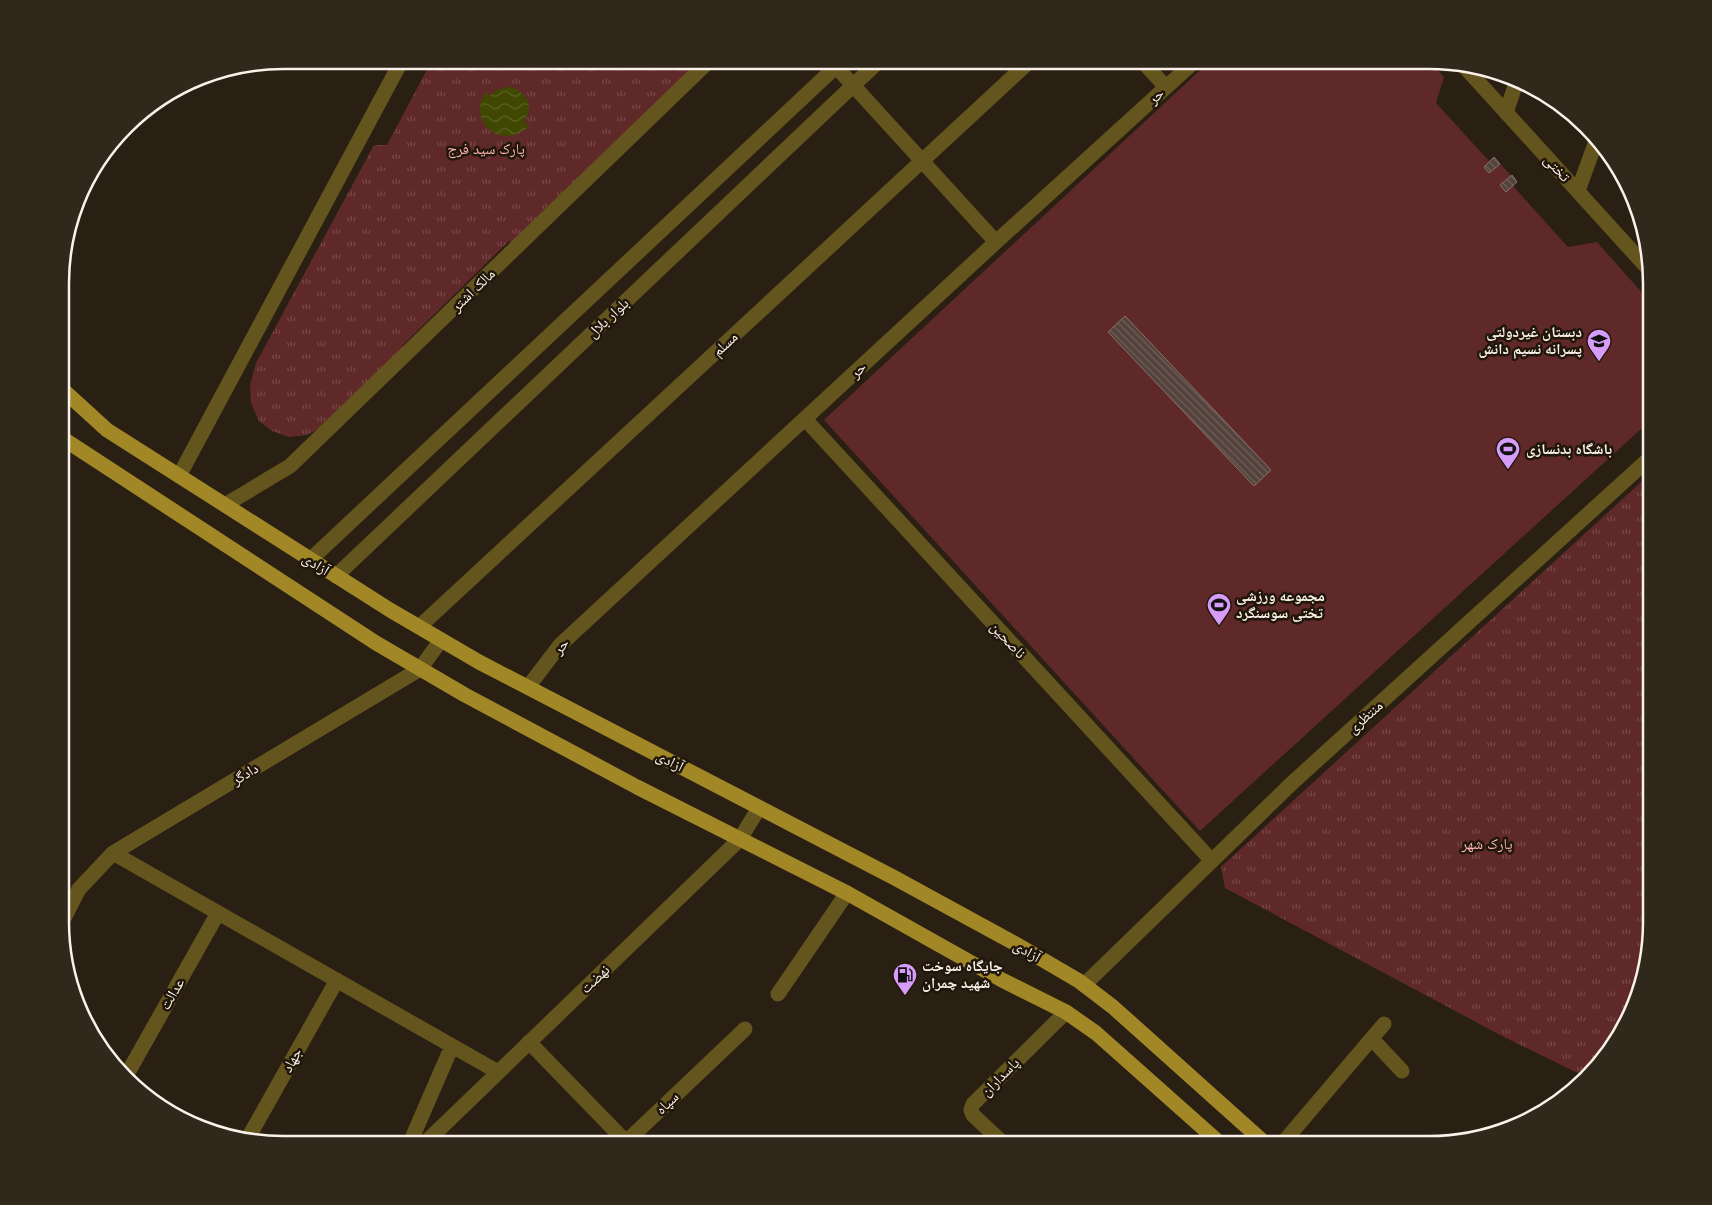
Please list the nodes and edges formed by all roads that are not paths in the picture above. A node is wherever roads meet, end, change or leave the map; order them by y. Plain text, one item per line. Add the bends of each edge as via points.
1 (397, 69) edge
2 (701, 69) edge
3 (830, 69) edge
4 (842, 69) edge
5 (871, 69) edge
6 (1021, 69) edge
7 (1149, 69) edge
8 (1186, 69) edge
9 (1470, 73) edge
10 (853, 86) junction
11 (1166, 87) junction
12 (1515, 87) edge
13 (1506, 113) junction
14 (1594, 146) edge
15 (922, 161) junction
16 (1578, 191) junction
17 (996, 242) junction
18 (1642, 260) edge
19 (69, 395) edge
20 (805, 419) junction
21 (69, 443) edge
22 (1643, 464) edge
23 (179, 476) junction
24 (225, 505) junction
25 (310, 560) junction
26 (336, 576) junction
27 (418, 627) junction
28 (441, 640) junction
29 (420, 668) junction
30 (528, 687) junction
31 (760, 808) junction
32 (740, 839) junction
33 (113, 853) junction
34 (1212, 861) junction
35 (847, 892) junction
36 (69, 908) edge
37 (218, 913) junction
38 (337, 980) junction
39 (1084, 985) junction
40 (778, 994) dead end
41 (1066, 1012) junction
42 (1384, 1024) dead end
43 (745, 1029) dead end
44 (1372, 1039) junction
45 (529, 1042) junction
46 (452, 1046) junction
47 (129, 1071) edge
48 (1402, 1071) dead end
49 (498, 1072) junction
50 (251, 1133) edge
51 (413, 1136) edge
52 (432, 1136) edge
53 (619, 1136) edge
54 (635, 1136) edge
55 (995, 1136) edge
56 (1212, 1136) edge
57 (1257, 1136) edge
58 (1289, 1136) edge

1 - 23 street
2 - 24 street, مالک اشتر via 290,466
3 - 25 street, بلوار بلال
4 - 10 street
5 - 10 street, بلوار بلال
6 - 15 street, مسلم
7 - 11 street
8 - 11 street, حر
9 - 13 street, تختی
10 - 15 street
10 - 26 street, بلوار بلال
11 - 17 street, حر
12 - 13 street
13 - 16 street, تختی
14 - 16 street
15 - 17 street
15 - 27 street, مسلم
16 - 18 street, تختی
17 - 20 street, حر
19 - 23 main road, آزادی via 107,430
20 - 30 street, حر via 560,645
20 - 34 street, ناصحین
21 - 29 main road
22 - 34 street, منتظری via 1291,784
23 - 24 main road, آزادی
24 - 25 main road, آزادی
25 - 26 main road, آزادی
26 - 27 main road, آزادی
27 - 28 main road, آزادی
28 - 29 street, دادگر
28 - 30 main road, آزادی
29 - 32 main road via 465,695
29 - 33 street, دادگر
30 - 31 main road, آزادی
31 - 32 street, نهضت
31 - 39 main road, آزادی via 902,881
32 - 35 main road
32 - 45 street, نهضت
33 - 36 street, دادگر via 79,889
33 - 37 street
34 - 39 street, منتظری
35 - 40 street
35 - 41 main road via 1002,980
37 - 38 street
37 - 47 street, عدالت
38 - 46 street
38 - 50 street, جهاد
39 - 57 main road, آزادی
41 - 55 street, پاسداران via 973,1104 973,1116
41 - 56 main road via 1096,1033
42 - 44 street
43 - 54 street, سپاه
44 - 48 street
44 - 58 street
45 - 49 street, نهضت
45 - 53 street, سپاه
46 - 49 street
46 - 51 street
49 - 52 street, نهضت

